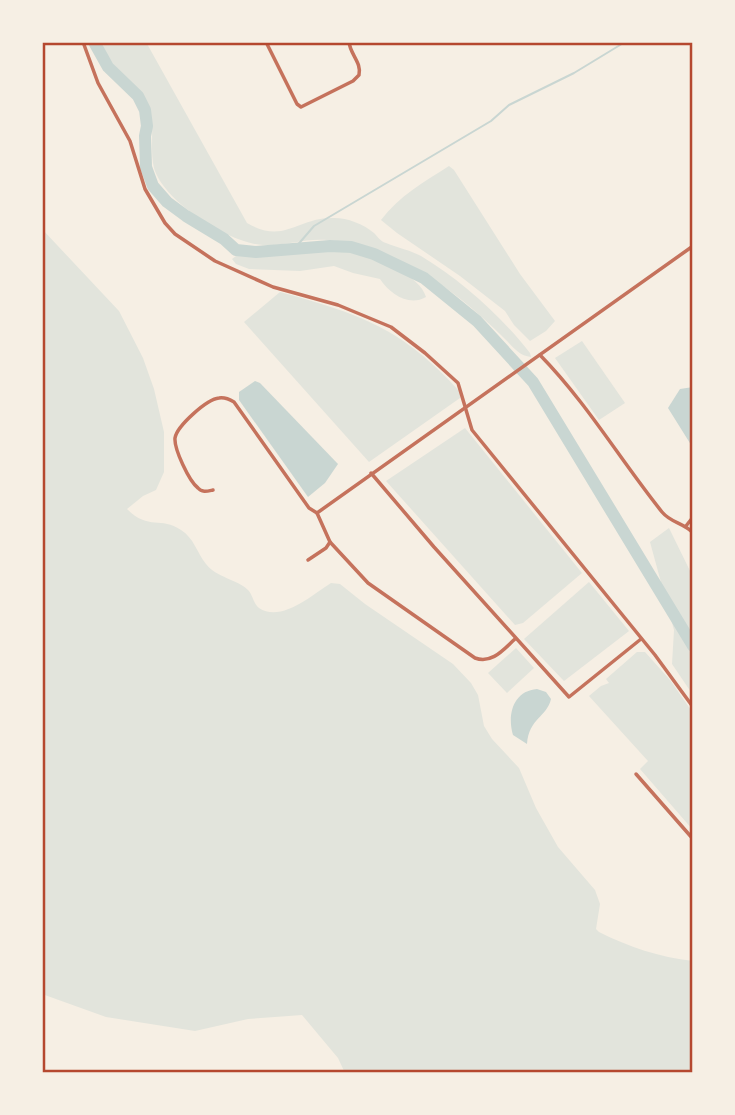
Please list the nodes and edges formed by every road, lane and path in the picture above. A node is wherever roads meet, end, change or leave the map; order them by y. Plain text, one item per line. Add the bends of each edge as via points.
1 (83, 42) edge
2 (266, 42) edge
3 (349, 42) edge
4 (693, 246) edge
5 (540, 355) junction
6 (467, 406) junction
7 (371, 473) junction
8 (213, 490) dead end
9 (317, 513) junction
10 (693, 517) edge
11 (686, 526) junction
12 (693, 533) edge
13 (330, 542) junction
14 (308, 560) dead end
15 (515, 639) junction
16 (641, 639) junction
17 (693, 707) edge
18 (636, 775) dead end
19 (693, 839) edge

1 - 6 street via 98,83 130,141 145,189 175,234 215,261 273,287 338,305 391,327 454,379
2 - 3 street via 297,104 303,107 359,75
4 - 5 street
5 - 6 street
5 - 11 street via 575,394 662,512
6 - 7 street
6 - 16 street via 472,430
7 - 9 street
7 - 15 street
8 - 9 street via 197,488 175,439 189,419 222,397 234,402
9 - 13 street
10 - 11 street
11 - 12 street
13 - 14 street
13 - 15 street via 368,583 475,658 494,658
15 - 16 street via 569,697
16 - 17 street
18 - 19 street

